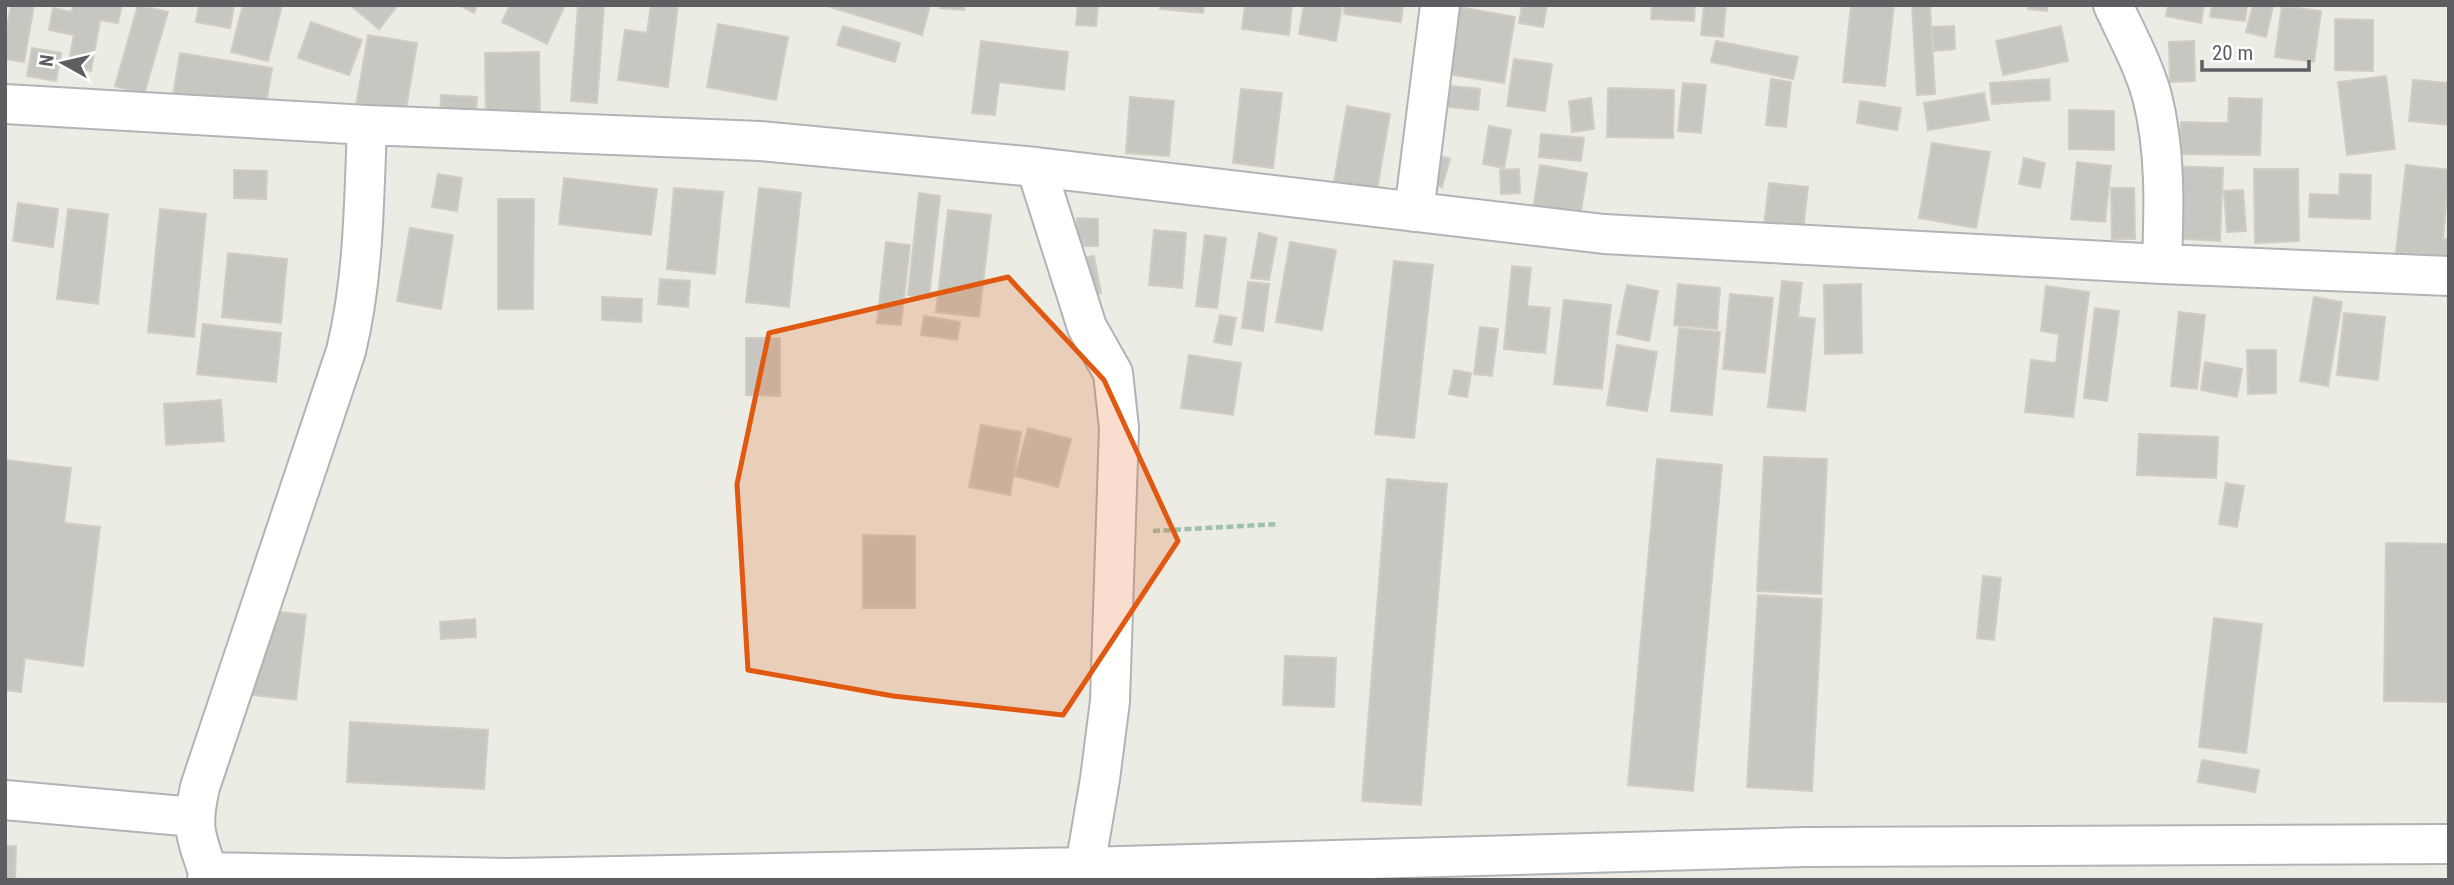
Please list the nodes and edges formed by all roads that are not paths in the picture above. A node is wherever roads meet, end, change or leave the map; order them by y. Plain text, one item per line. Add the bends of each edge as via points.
1 (1440, 5) edge
2 (2113, 5) edge
3 (5, 104) edge
4 (368, 125) junction
5 (1036, 167) junction
6 (1414, 212) junction
7 (2162, 264) junction
8 (2449, 276) edge
9 (5, 800) edge
10 (194, 817) junction
11 (2449, 844) edge
12 (1085, 867) junction
13 (1252, 871) edge
14 (208, 876) edge

1 - 6 street
2 - 7 street via 2152,95 2164,192
3 - 4 street
4 - 5 street via 760,141
4 - 10 street via 360,266 346,351 204,774
5 - 6 street
5 - 12 street via 1087,327 1113,373 1119,428 1110,701
6 - 7 street via 1604,234
7 - 8 street
9 - 10 street
10 - 14 street
11 - 13 street via 1804,847
12 - 13 street
12 - 14 street via 509,877

